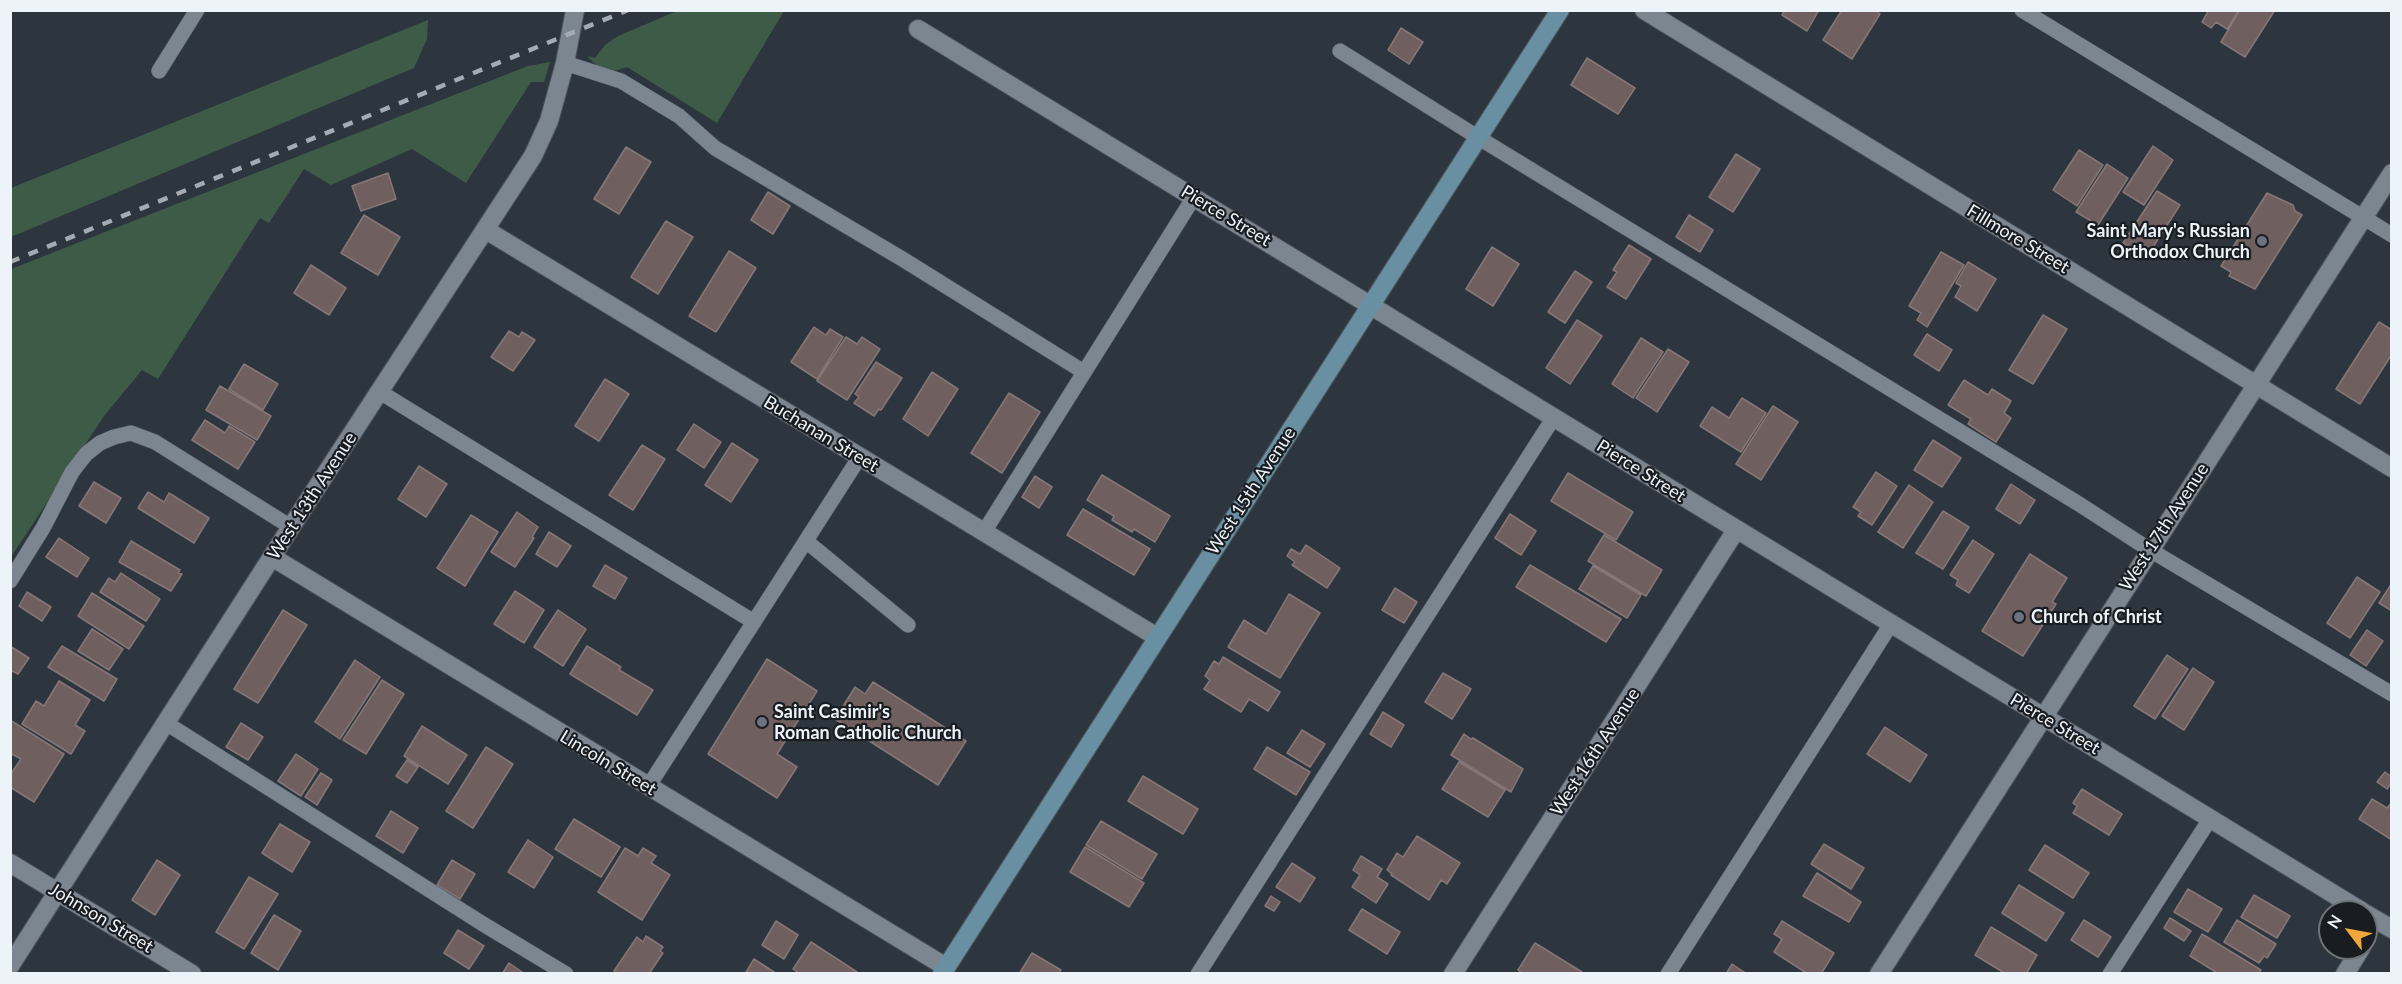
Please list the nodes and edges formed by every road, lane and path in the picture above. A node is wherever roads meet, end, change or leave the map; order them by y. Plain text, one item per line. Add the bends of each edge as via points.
1 (197, 10) edge
2 (575, 10) edge
3 (1560, 10) edge
4 (1644, 10) edge
5 (2022, 10) edge
6 (918, 29) dead end
7 (1340, 51) dead end
8 (565, 63) junction
9 (159, 71) dead end
10 (1479, 138) junction
11 (2391, 172) edge
12 (1194, 197) junction
13 (2363, 217) junction
14 (486, 230) junction
15 (2391, 235) edge
16 (1371, 304) junction
17 (1084, 372) junction
18 (2256, 385) junction
19 (380, 392) junction
20 (1554, 417) junction
21 (859, 458) junction
22 (2391, 468) edge
23 (291, 527) junction
24 (1736, 530) junction
25 (984, 532) junction
26 (806, 541) junction
27 (2150, 550) junction
28 (272, 557) junction
29 (10, 581) edge
30 (754, 622) junction
31 (1891, 624) junction
32 (908, 625) dead end
33 (1157, 637) junction
34 (2391, 694) edge
35 (2044, 717) junction
36 (166, 723) junction
37 (648, 787) junction
38 (2210, 819) junction
39 (10, 863) edge
40 (58, 892) junction
41 (2344, 900) edge
42 (2354, 960) edge
43 (10, 966) edge
44 (944, 970) edge
45 (192, 974) edge
46 (566, 974) edge
47 (1198, 974) edge
48 (1453, 974) edge
49 (1668, 974) edge
50 (1879, 974) edge
51 (2110, 974) edge
52 (2345, 974) edge

1 - 9 lane
2 - 8 street, West 13th Avenue
3 - 10 main road, West 15th Avenue
4 - 18 street, Fillmore Street
5 - 13 lane
6 - 12 street, Pierce Street
7 - 10 lane
8 - 14 street, West 13th Avenue via 542,138
8 - 17 lane via 621,81 679,116 715,148
10 - 16 main road, West 15th Avenue
10 - 27 lane
11 - 13 street, West 17th Avenue
12 - 16 street, Pierce Street
12 - 17 lane
13 - 15 lane
13 - 18 street, West 17th Avenue
14 - 19 street, West 13th Avenue
14 - 21 street, Buchanan Street
16 - 20 street, Pierce Street
16 - 33 main road, West 15th Avenue
17 - 25 lane
18 - 22 street, Fillmore Street
18 - 27 street, West 17th Avenue
19 - 23 street, West 13th Avenue
19 - 30 lane
20 - 24 street, Pierce Street
20 - 47 lane
21 - 25 street, Buchanan Street
21 - 26 lane
23 - 28 street, West 13th Avenue
23 - 29 lane via 155,442 131,433 114,436 86,454 72,472
24 - 31 street, Pierce Street
24 - 48 street, West 16th Avenue
25 - 33 street, Buchanan Street
26 - 30 lane
26 - 32 lane
27 - 34 lane
27 - 35 street, West 17th Avenue
28 - 36 street, West 13th Avenue
28 - 37 street, Lincoln Street
30 - 37 lane
31 - 35 street, Pierce Street
31 - 49 lane
33 - 44 main road, West 15th Avenue
35 - 38 street, Pierce Street
35 - 50 street, West 17th Avenue
36 - 40 street, West 13th Avenue
36 - 46 lane
37 - 44 street, Lincoln Street
38 - 41 street, Pierce Street
38 - 51 lane
39 - 40 street, Johnson Street
40 - 43 street, West 13th Avenue
40 - 45 street, Johnson Street
42 - 52 street

